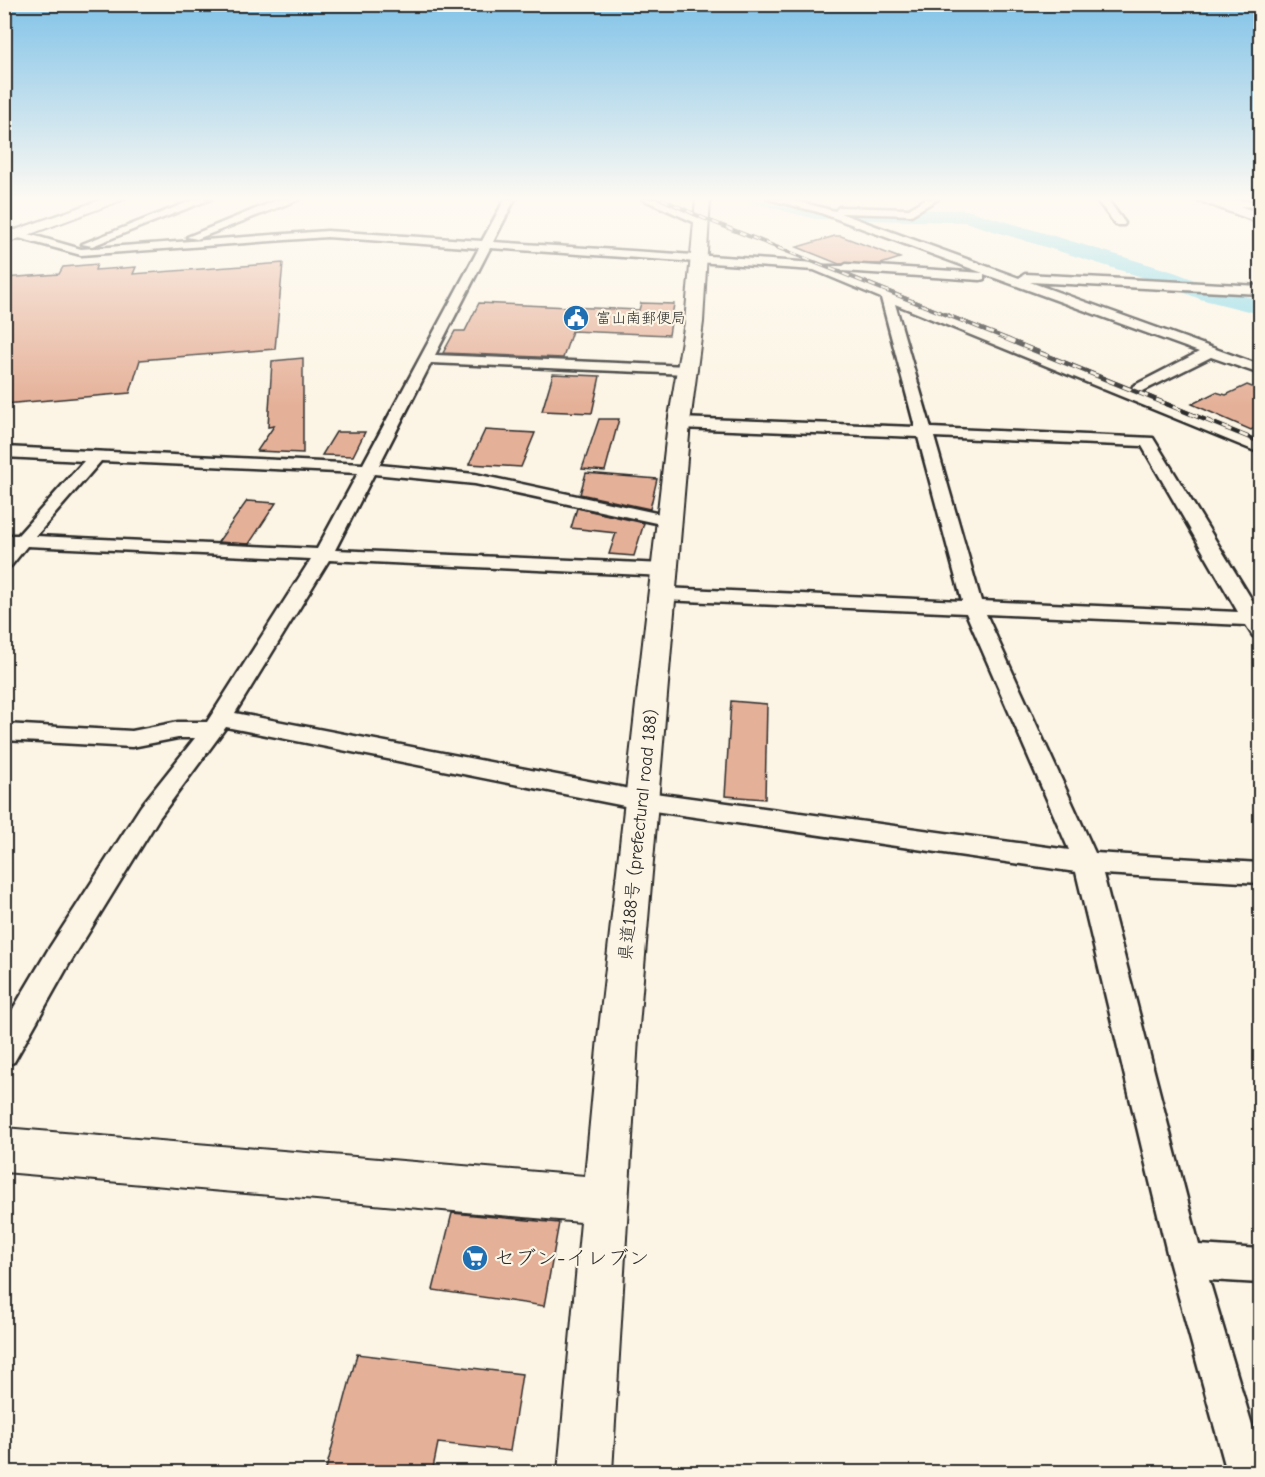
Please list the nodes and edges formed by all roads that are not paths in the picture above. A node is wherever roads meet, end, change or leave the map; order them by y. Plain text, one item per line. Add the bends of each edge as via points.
1 (474, 268) edge
2 (699, 268) edge
3 (818, 268) edge
4 (846, 268) edge
5 (978, 268) edge
6 (1003, 277) junction
7 (1260, 290) edge
8 (887, 297) junction
9 (1210, 352) junction
10 (426, 359) junction
11 (687, 369) junction
12 (1260, 370) edge
13 (1138, 389) dead end
14 (679, 423) junction
15 (925, 434) junction
16 (1260, 448) edge
17 (4, 452) edge
18 (97, 456) junction
19 (370, 469) junction
20 (670, 520) junction
21 (14, 540) edge
22 (323, 555) junction
23 (4, 562) edge
24 (664, 582) junction
25 (972, 607) junction
26 (1258, 623) edge
27 (216, 724) junction
28 (4, 732) edge
29 (640, 800) junction
30 (1088, 863) junction
31 (1260, 873) edge
32 (4, 1052) edge
33 (4, 1150) edge
34 (604, 1201) junction
35 (1186, 1261) junction
36 (1260, 1266) edge
37 (585, 1473) edge
38 (1247, 1473) edge

1 - 10 street
2 - 11 main road, 県道188号 (prefectural road 188)
3 - 8 street
4 - 6 street
5 - 6 street
6 - 7 street
6 - 9 street
8 - 15 street
8 - 16 street
9 - 12 street
9 - 13 street
10 - 11 street
10 - 19 street
11 - 14 main road, 県道188号 (prefectural road 188)
14 - 15 street
14 - 20 main road, 県道188号 (prefectural road 188)
15 - 25 street
15 - 26 street via 1147,441
17 - 18 street
18 - 19 street
18 - 21 street
19 - 20 street via 475,479
19 - 22 street
20 - 24 main road, 県道188号 (prefectural road 188)
21 - 22 street
21 - 23 street
22 - 24 street
22 - 27 street
24 - 25 street
24 - 29 main road, 県道188号 (prefectural road 188)
25 - 26 street
25 - 30 street
27 - 28 street via 132,740
27 - 29 street
27 - 32 street via 150,812
29 - 30 street
29 - 34 main road, 県道188号 (prefectural road 188)
30 - 31 street
30 - 35 street
33 - 34 main road
34 - 37 main road, 県道188号 (prefectural road 188)
35 - 36 street
35 - 38 street

